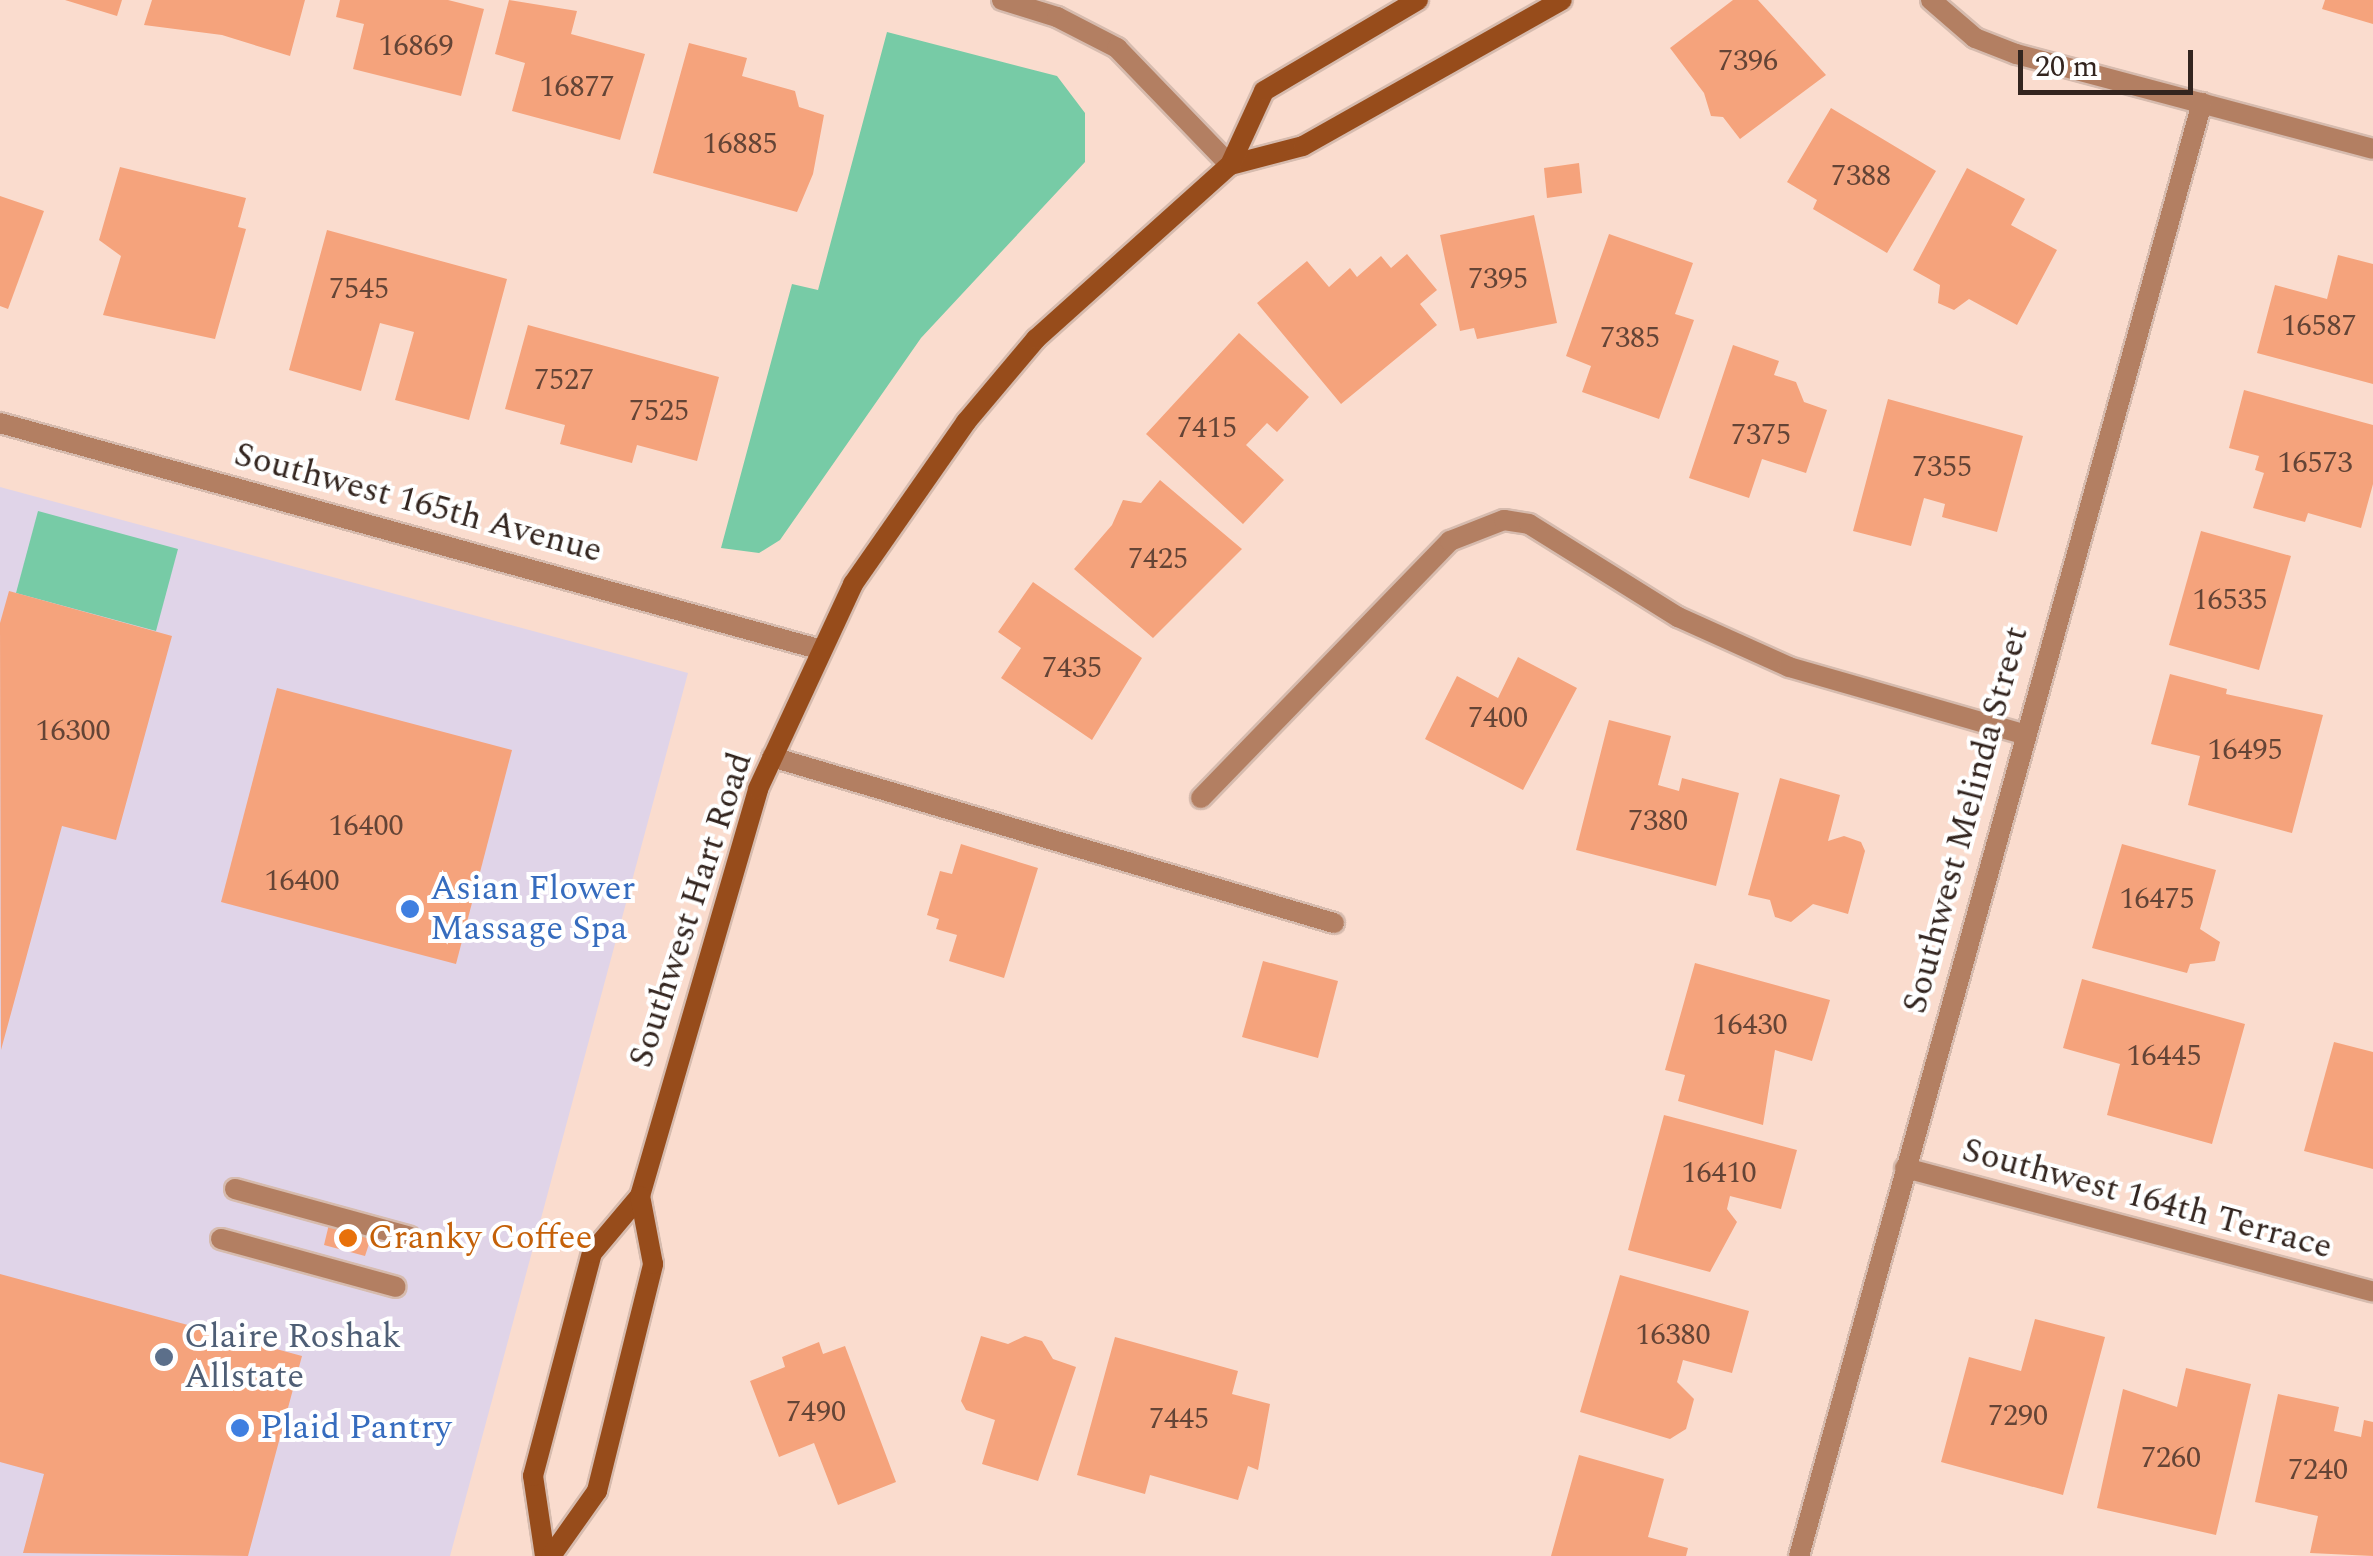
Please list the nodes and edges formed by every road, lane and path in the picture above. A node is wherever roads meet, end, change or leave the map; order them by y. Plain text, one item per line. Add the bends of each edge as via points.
1 (1002, 0) edge
2 (1418, 0) edge
3 (1562, 0) edge
4 (1931, 0) edge
5 (2202, 102) junction
6 (2373, 149) edge
7 (1230, 165) junction
8 (0, 424) edge
9 (818, 649) junction
10 (2022, 734) junction
11 (772, 757) junction
12 (1201, 798) dead end
13 (1334, 923) dead end
14 (1905, 1168) junction
15 (235, 1189) dead end
16 (640, 1196) junction
17 (410, 1237) dead end
18 (221, 1239) dead end
19 (396, 1287) dead end
20 (2373, 1292) edge
21 (548, 1556) edge
22 (1799, 1556) edge

1 - 7 street via 1057,17 1116,48
2 - 7 main road via 1264,91
3 - 7 main road via 1303,146
4 - 5 street via 1975,38 2016,54
5 - 6 street
5 - 10 street, Southwest Melinda Street
7 - 9 main road, Southwest Hart Road via 1036,339 896,515
8 - 9 street, Southwest 165th Avenue
9 - 11 main road, Southwest Hart Road
10 - 12 street via 1789,667 1678,617 1528,524 1504,520 1450,541
10 - 14 street, Southwest Melinda Street
11 - 13 street
11 - 16 main road, Southwest Hart Road via 709,942
14 - 20 street, Southwest 164th Terrace
14 - 22 street, Southwest Melinda Street
15 - 17 street
16 - 21 main road, Southwest Hart Road via 653,1264 597,1491
16 - 21 main road, Southwest Hart Road via 592,1254 533,1476
18 - 19 street

